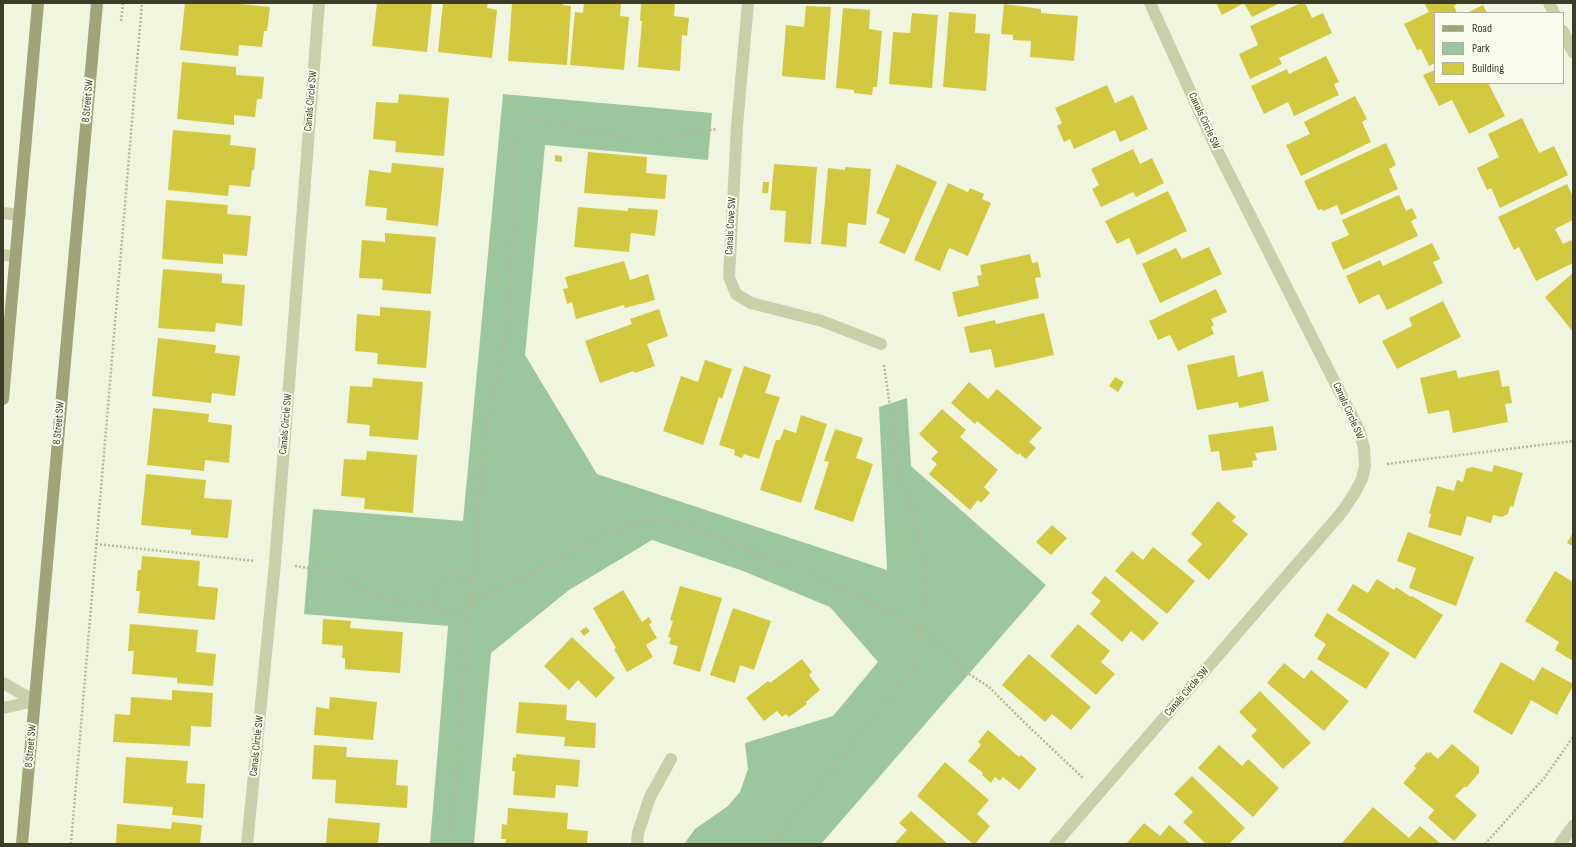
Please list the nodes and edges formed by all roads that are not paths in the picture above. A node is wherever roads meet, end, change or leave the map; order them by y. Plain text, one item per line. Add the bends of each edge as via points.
1 (38, 3) edge
2 (97, 3) edge
3 (319, 3) edge
4 (748, 3) edge
5 (1150, 3) edge
6 (1549, 3) edge
7 (1554, 12) edge
8 (1564, 34) edge
9 (1573, 52) edge
10 (3, 213) edge
11 (20, 215) junction
12 (3, 255) edge
13 (15, 256) junction
14 (881, 344) road end
15 (3, 399) edge
16 (3, 683) edge
17 (35, 701) junction
18 (3, 708) edge
19 (671, 759) dead end
20 (1573, 826) edge
21 (22, 844) edge
22 (247, 844) edge
23 (636, 844) edge
24 (1055, 844) edge
25 (1560, 844) edge

1 - 11 main road
2 - 17 main road, 8 Street SW
3 - 22 street, Canals Circle SW via 275,562
4 - 14 street, Canals Cove SW via 737,126 729,277 736,294 751,303 822,321
5 - 24 street, Canals Circle SW via 1216,148 1356,424 1364,448 1365,466 1362,479 1342,512
6 - 7 street
8 - 9 street
10 - 11 street
11 - 13 main road
12 - 13 street
13 - 15 main road
16 - 17 street
17 - 18 street
17 - 21 main road, 8 Street SW
19 - 23 street via 650,797
20 - 25 street

